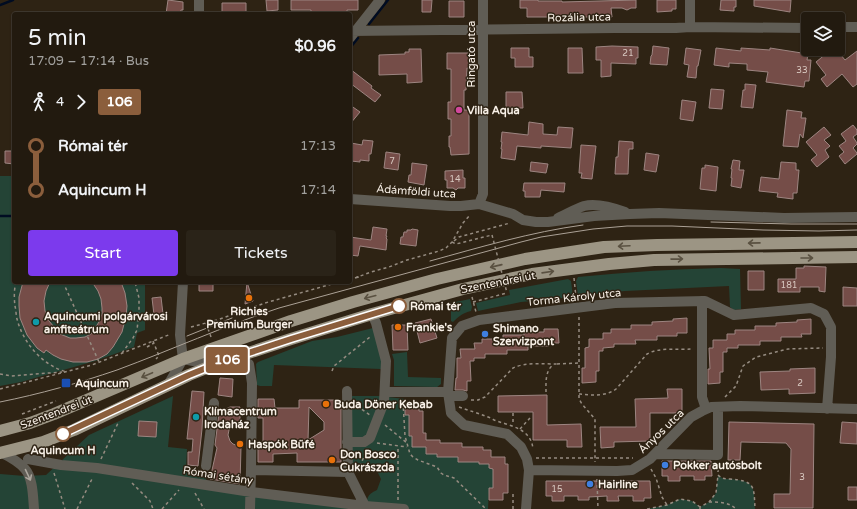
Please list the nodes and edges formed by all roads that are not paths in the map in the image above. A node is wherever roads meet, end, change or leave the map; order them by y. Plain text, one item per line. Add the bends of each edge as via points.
1 (199, 0) edge
2 (380, 0) edge
3 (483, 0) edge
4 (690, 0) edge
5 (198, 12) edge
6 (845, 27) edge
7 (857, 27) edge
8 (690, 28) junction
9 (801, 28) edge
10 (483, 30) junction
11 (352, 33) edge
12 (352, 199) edge
13 (479, 204) junction
14 (857, 217) edge
15 (857, 242) edge
16 (857, 257) edge
17 (183, 284) edge
18 (702, 301) junction
19 (374, 319) junction
20 (183, 360) junction
21 (248, 364) dead end
22 (214, 365) junction
23 (168, 385) junction
24 (347, 391) dead end
25 (385, 392) junction
26 (449, 394) junction
27 (467, 398) road end
28 (214, 403) dead end
29 (718, 407) junction
30 (706, 409) junction
31 (827, 409) junction
32 (857, 409) edge
33 (0, 431) edge
34 (348, 442) junction
35 (1, 453) edge
36 (655, 454) junction
37 (28, 459) dead end
38 (206, 466) dead end
39 (251, 470) junction
40 (529, 470) junction
41 (348, 472) junction
42 (251, 492) junction
43 (365, 508) edge
44 (34, 509) edge
45 (250, 509) edge
46 (401, 509) edge
47 (526, 509) edge

1 - 5 street
2 - 11 street
3 - 10 street, Ringató utca
4 - 8 street
6 - 7 street
8 - 9 street, Rozália utca
8 - 10 street, Rozália utca
10 - 11 street, Rozália utca
10 - 13 street, Ringató utca via 483,194
12 - 13 street, Ádámföldi utca via 450,206
13 - 14 street via 513,214 523,220 536,222 553,221 586,206 618,209 630,214
15 -> 20 main road, Szentendrei út via 604,247 532,258 437,279 354,302 291,321
19 -> 16 main road, Szentendrei út via 462,288 532,274 609,264 654,260
17 - 20 street via 180,335
18 - 26 street, Torma Károly utca via 615,303 479,320 462,326 452,338
18 - 30 street via 702,397
18 - 31 street, Torma Károly utca via 734,315 811,308 824,314 832,327
19 - 22 main road, Szentendrei út via 291,339
19 - 25 street via 386,361
20 - 22 street
20 - 23 street
20 -> 33 main road, Szentendrei út via 54,414
21 - 39 street via 252,383
22 - 23 main road, Szentendrei út
23 - 35 main road, Szentendrei út via 74,430 43,442
24 - 34 street
25 - 26 street
25 - 34 street via 384,402 371,436 364,442
26 - 27 street
26 - 40 street, Torma Károly utca via 451,413 464,425 507,434 522,447
28 - 38 street
29 - 30 street, Ányos utca
29 - 31 street, Ányos utca
29 - 36 street via 718,455
30 - 36 street, Ányos utca via 691,417
31 - 32 street, Ányos utca
34 - 41 street
35 -> 44 street via 26,469 31,481
36 - 40 street, Ányos utca via 650,459 642,460 632,470
37 - 42 street, Római sétány
39 - 41 street
39 - 42 street
40 - 47 street, Torma Károly utca
41 - 43 street
42 - 43 street, Római sétány
42 - 45 street
43 - 46 street, Római sétány

